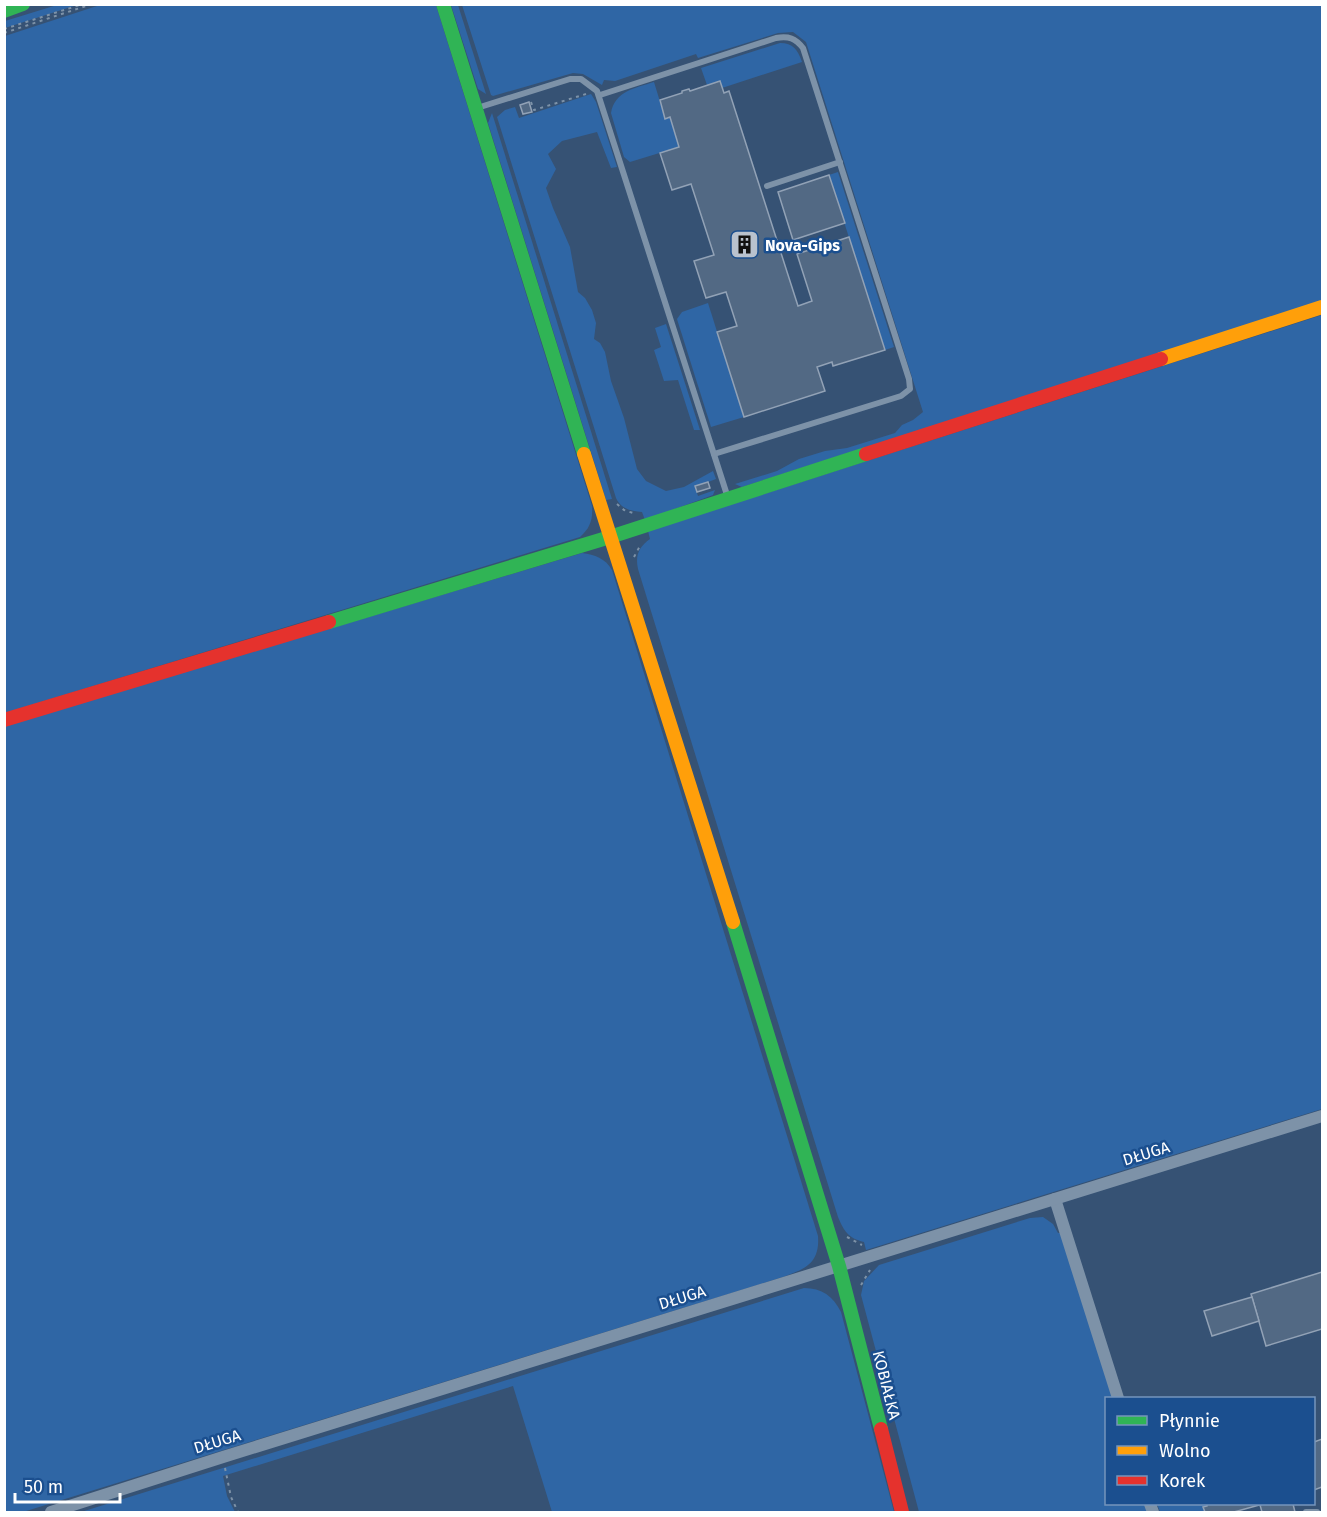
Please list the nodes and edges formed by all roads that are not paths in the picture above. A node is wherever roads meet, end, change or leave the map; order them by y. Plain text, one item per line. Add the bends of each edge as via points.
1 (23, 4) edge
2 (443, 4) edge
3 (4, 10) edge
4 (598, 93) junction
5 (476, 108) junction
6 (840, 162) junction
7 (767, 186) dead end
8 (1323, 307) edge
9 (714, 454) junction
10 (728, 499) junction
11 (609, 537) junction
12 (4, 720) edge
13 (1323, 1116) edge
14 (1055, 1199) junction
15 (839, 1266) junction
16 (1118, 1397) edge
17 (51, 1512) edge
18 (902, 1512) edge
19 (1306, 1512) edge
20 (1317, 1512) edge

1 - 3 street
2 - 5 street, KOBIAŁKA
4 - 5 lane via 581,79 570,79
4 - 6 lane via 776,38 796,39 803,48
4 - 9 lane
5 - 11 street, KOBIAŁKA
6 - 7 lane
6 - 9 lane via 910,389 901,396
8 - 10 street
9 - 10 lane
10 - 11 street
11 - 12 street
11 - 15 street, KOBIAŁKA via 777,1059
13 - 14 street, DŁUGA
14 - 15 street, DŁUGA
14 - 16 street
15 - 17 street, DŁUGA
15 - 18 street, KOBIAŁKA
19 - 20 lane

